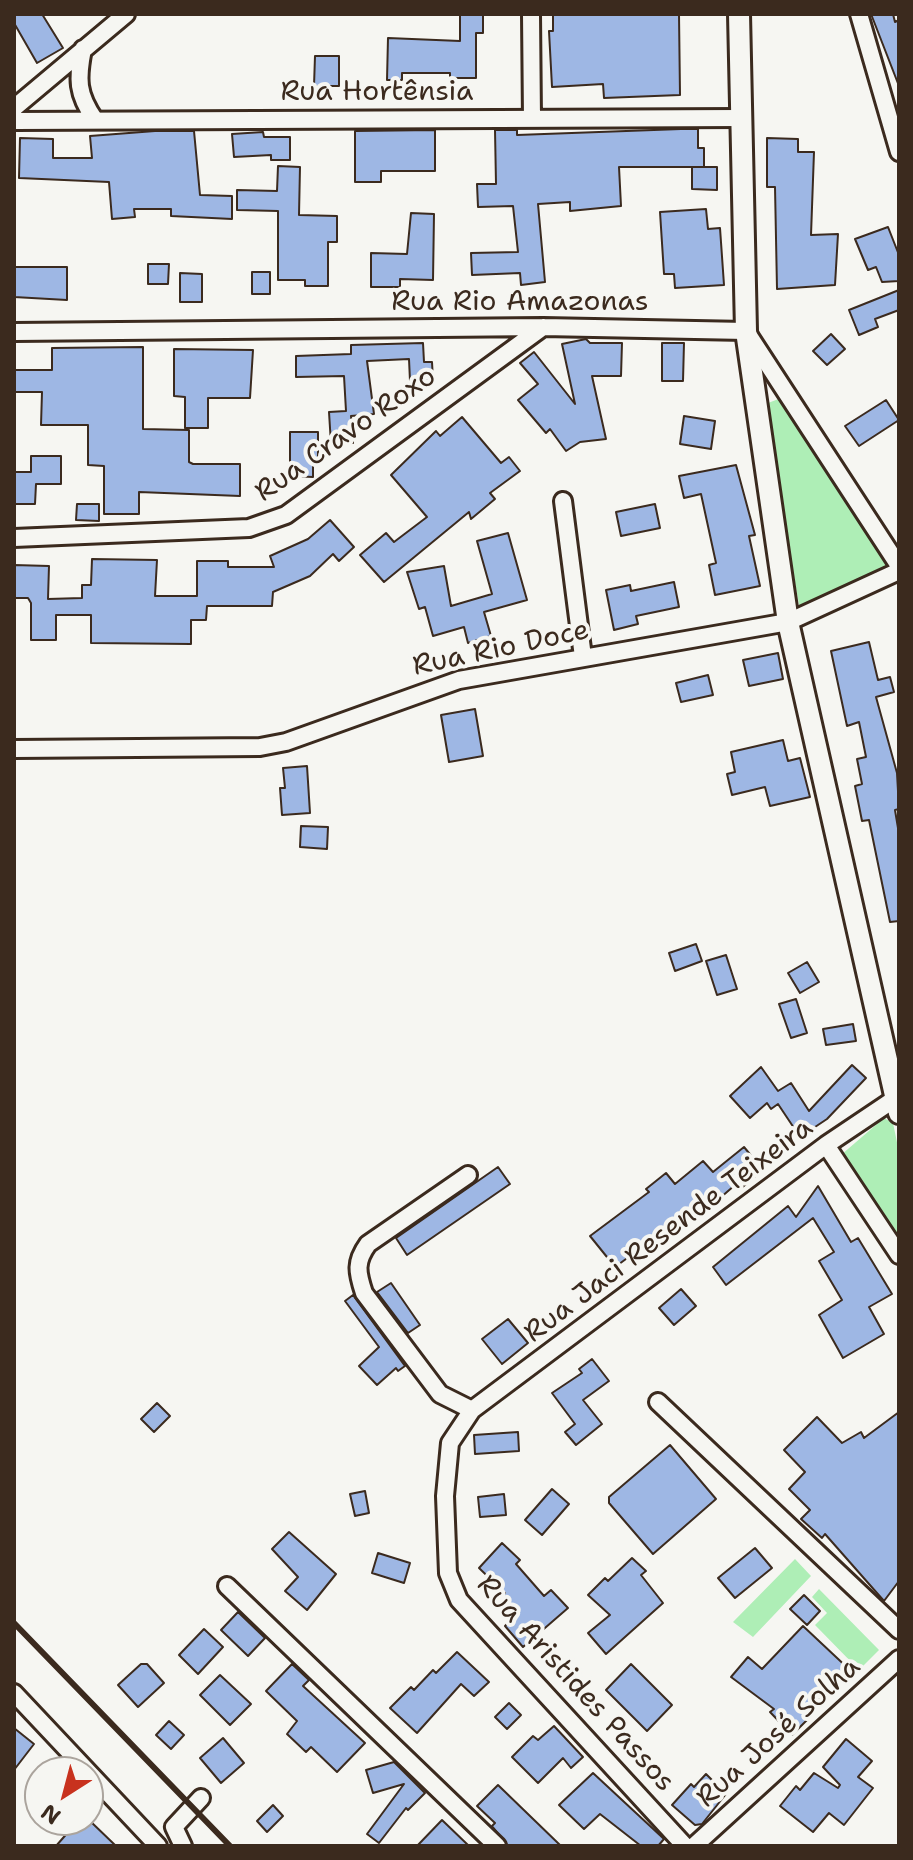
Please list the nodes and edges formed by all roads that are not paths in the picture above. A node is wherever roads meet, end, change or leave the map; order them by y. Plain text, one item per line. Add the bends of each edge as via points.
1 (126, 14) edge
2 (531, 14) edge
3 (739, 14) edge
4 (859, 14) edge
5 (83, 49) junction
6 (14, 108) edge
7 (741, 118) junction
8 (532, 119) junction
9 (95, 120) junction
10 (14, 121) edge
11 (899, 152) edge
12 (543, 327) junction
13 (746, 331) junction
14 (14, 332) edge
15 (563, 501) dead end
16 (14, 538) edge
17 (899, 568) edge
18 (788, 622) junction
19 (583, 657) junction
20 (14, 749) edge
21 (898, 1103) edge
22 (826, 1145) junction
23 (468, 1175) dead end
24 (899, 1255) edge
25 (658, 1402) dead end
26 (472, 1410) junction
27 (227, 1586) dead end
28 (899, 1630) edge
29 (899, 1659) edge
30 (14, 1693) edge
31 (201, 1798) dead end
32 (158, 1846) edge
33 (183, 1846) edge
34 (497, 1846) edge
35 (685, 1846) edge
36 (694, 1846) edge

1 - 5 street
2 - 8 street
3 - 7 street
4 - 11 street
5 - 6 street
5 - 9 street via 76,81
7 - 8 street, Rua Hortênsia
7 - 13 street
8 - 9 street, Rua Hortênsia
9 - 10 street, Rua Hortênsia
12 - 13 street, Rua Rio Amazonas
12 - 14 street, Rua Rio Amazonas
12 - 16 street, Rua Cravo Roxo via 268,523
13 - 17 street
13 - 18 street
15 - 19 street
17 - 18 street, Rua Rio Doce
18 - 19 street, Rua Rio Doce
18 - 21 street
19 - 20 street, Rua Rio Doce via 436,685 260,747
21 - 22 street, Rua Jaci Resende Teixeira
22 - 24 street
22 - 26 street, Rua Jaci Resende Teixeira
23 - 26 street via 368,1244 358,1258 358,1273 364,1293 440,1394
25 - 28 street
26 - 35 street, Rua Aristides Passos via 450,1443 445,1496 448,1573 459,1600
27 - 34 street
29 - 36 street, Rua José Solha
30 - 32 street
31 - 33 street via 174,1827

